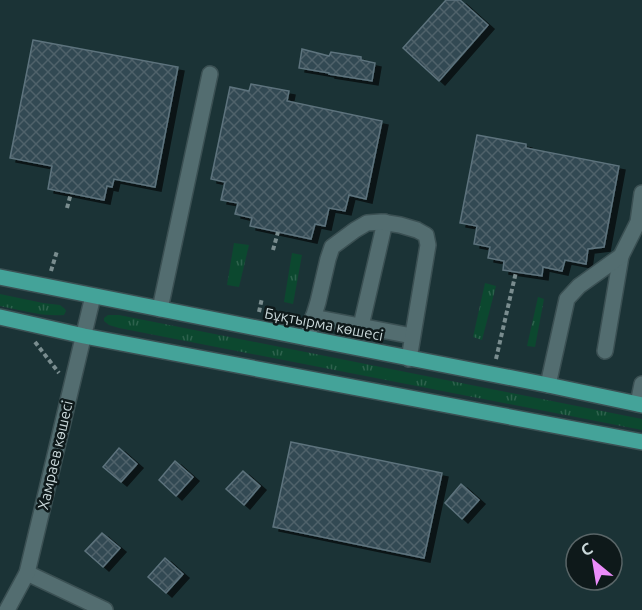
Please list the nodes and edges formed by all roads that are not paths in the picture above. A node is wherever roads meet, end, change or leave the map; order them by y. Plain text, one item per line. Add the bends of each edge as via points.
1 (210, 74) dead end
2 (642, 193) edge
3 (385, 222) junction
4 (621, 256) junction
5 (0, 276) edge
6 (93, 296) junction
7 (160, 309) junction
8 (0, 317) edge
9 (313, 317) junction
10 (361, 326) junction
11 (84, 336) junction
12 (412, 336) junction
13 (307, 338) junction
14 (605, 351) dead end
15 (409, 359) junction
16 (642, 384) edge
17 (548, 385) junction
18 (640, 405) edge
19 (642, 442) edge
20 (27, 573) junction
21 (8, 610) edge
22 (105, 610) edge

1 - 7 street
2 - 4 street via 638,222
3 - 9 street via 367,223 332,247
3 - 10 street
3 - 12 street via 426,235 428,245
4 - 14 street
4 - 17 street via 567,299
5 - 6 main road, Бұқтырма көшесі
6 - 7 main road, Бұқтырма көшесі
6 - 11 street, Хамраев көшесі
7 - 13 main road, Бұқтырма көшесі
8 - 11 main road
9 - 10 street
9 - 13 street
10 - 12 street
11 - 19 main road
11 - 20 street, Хамраев көшесі
12 - 15 street
13 - 15 main road, Бұқтырма көшесі
15 - 17 main road, Бұқтырма көшесі
16 - 18 street
17 - 18 main road, Бұқтырма көшесі
20 - 21 street, Хамраев көшесі
20 - 22 street

